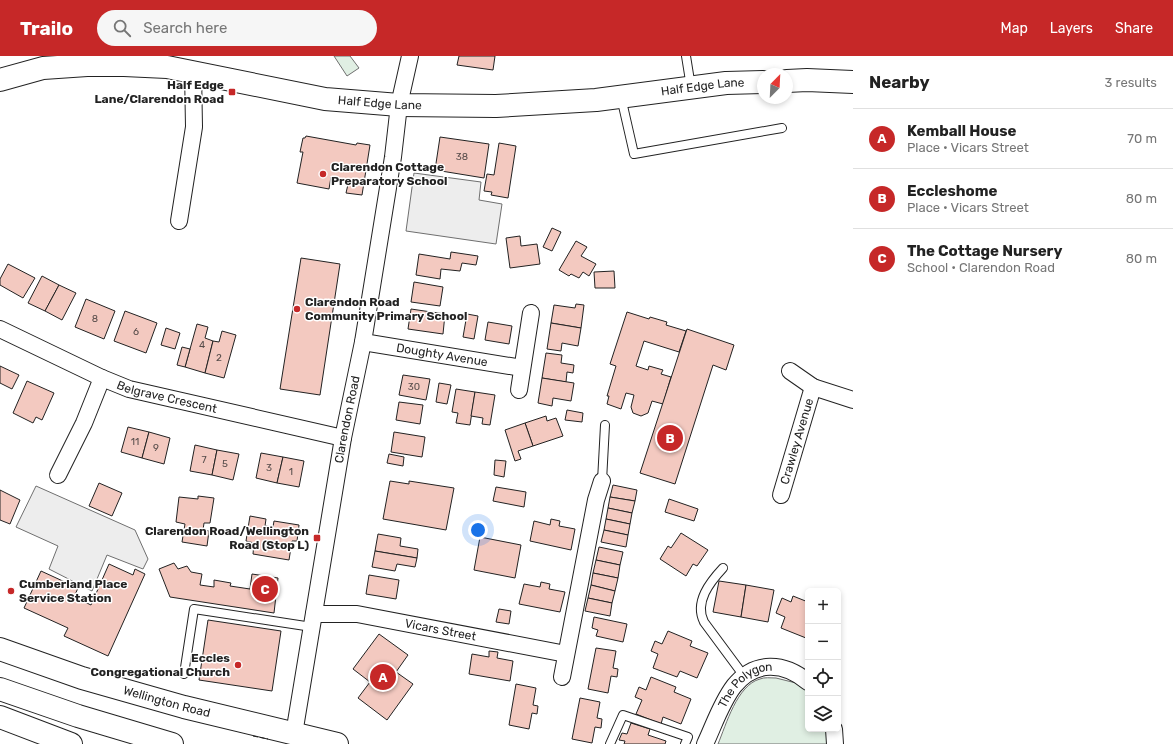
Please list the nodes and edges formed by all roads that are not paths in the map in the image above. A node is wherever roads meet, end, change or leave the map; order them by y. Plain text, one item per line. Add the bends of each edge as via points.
1 (410, 56) edge
2 (686, 56) edge
3 (43, 62) edge
4 (193, 71) junction
5 (0, 80) edge
6 (793, 81) edge
7 (757, 82) edge
8 (853, 82) edge
9 (691, 88) junction
10 (621, 97) junction
11 (399, 105) junction
12 (782, 128) dead end
13 (179, 221) dead end
14 (531, 313) dead end
15 (0, 329) edge
16 (363, 342) junction
17 (522, 368) junction
18 (790, 371) dead end
19 (102, 378) junction
20 (813, 387) junction
21 (519, 390) dead end
22 (853, 400) edge
23 (605, 425) dead end
24 (343, 438) junction
25 (58, 475) dead end
26 (602, 480) joint
27 (781, 495) dead end
28 (723, 568) dead end
29 (313, 621) junction
30 (0, 649) edge
31 (566, 654) junction
32 (184, 674) dead end
33 (744, 676) junction
34 (562, 677) dead end
35 (805, 680) edge
36 (0, 689) edge
37 (0, 717) edge
38 (834, 732) edge
39 (294, 734) junction
40 (71, 744) edge
41 (172, 744) edge
42 (337, 744) edge
43 (610, 744) edge
44 (685, 744) edge
45 (705, 744) edge
46 (835, 744) edge

1 - 11 street, Clarendon Road
2 - 9 lane
3 - 4 main road, Half Edge Lane via 167,67
3 - 5 main road, Half Edge Lane
4 - 11 main road, Half Edge Lane via 325,99
4 - 13 street via 194,128
6 - 8 main road
7 - 9 main road, Half Edge Lane
9 - 10 main road, Half Edge Lane
10 - 11 main road, Half Edge Lane via 496,106
10 - 12 lane via 634,154
11 - 16 street, Clarendon Road
14 - 17 street
15 - 19 street, Belgrave Crescent
16 - 17 street, Doughty Avenue
16 - 24 street, Clarendon Road
17 - 21 street
18 - 20 street
19 - 24 street, Belgrave Crescent via 129,389
19 - 25 street via 84,423
20 - 22 street
20 - 27 street, Crawley Avenue
23 - 26 lane
24 - 29 street, Clarendon Road
26 - 31 street
28 - 33 lane via 707,588 700,608 701,616
29 - 31 street, Vicars Street via 357,614
29 - 32 lane via 194,609
29 - 39 street, Clarendon Road
30 - 39 main road, Wellington Road via 82,678
31 - 34 street
33 - 35 street, The Polygon via 761,668 775,666 787,669
33 - 45 street, The Polygon via 724,701
36 - 41 main road
37 - 40 main road
38 - 46 street
39 - 42 main road, Wellington Road
43 - 44 lane via 623,715 688,737

